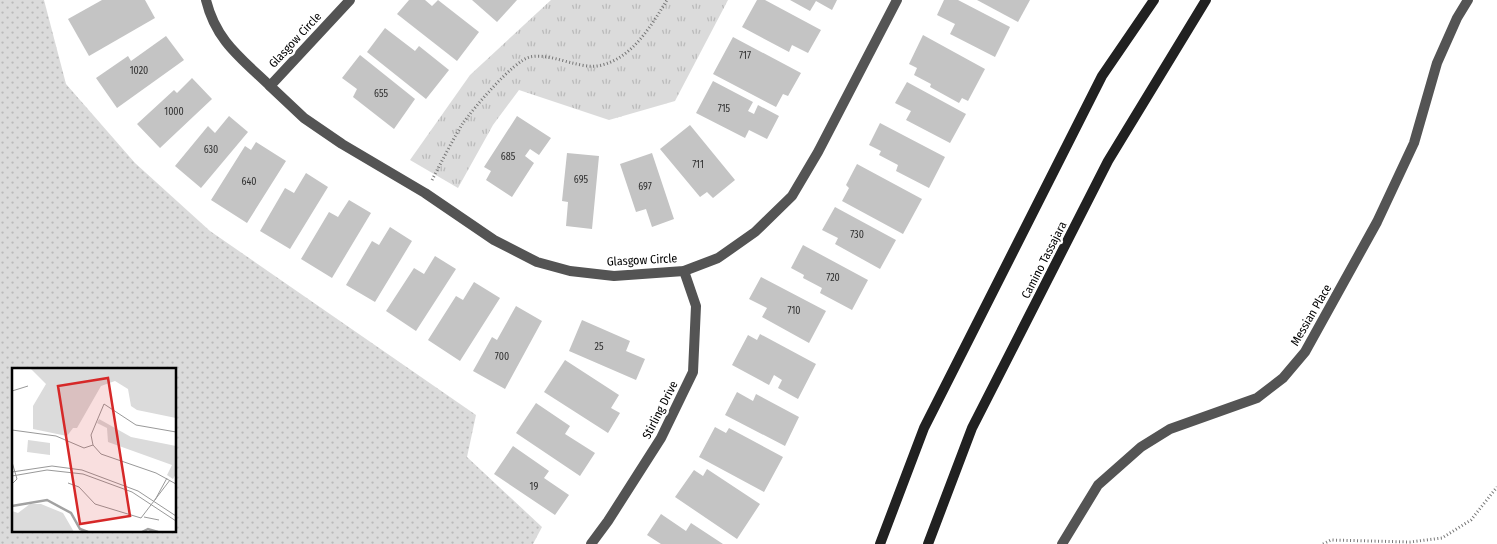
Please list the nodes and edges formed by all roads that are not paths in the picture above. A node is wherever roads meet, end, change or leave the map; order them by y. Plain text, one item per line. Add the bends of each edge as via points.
1 (206, 0) edge
2 (350, 0) edge
3 (897, 0) edge
4 (1154, 0) edge
5 (1206, 0) edge
6 (1468, 0) edge
7 (270, 86) junction
8 (684, 271) junction
9 (591, 544) edge
10 (880, 544) edge
11 (928, 544) edge
12 (1062, 544) edge

1 - 7 street via 210,18 227,45
2 - 7 street, Glasgow Circle
3 - 8 street, Glasgow Circle via 792,196 755,232 718,258
4 - 10 main road via 1102,76 928,420
5 - 11 main road, Camino Tassajara via 1090,196 972,428
6 - 12 street, Messian Place via 1437,63 1414,143 1382,214 1305,352 1283,378 1257,398 1170,429 1141,447 1098,485
7 - 8 street, Glasgow Circle via 304,118 342,144 425,193 494,240 537,262 570,271 614,276
8 - 9 street, Stirling Drive via 696,306 693,372 661,438

